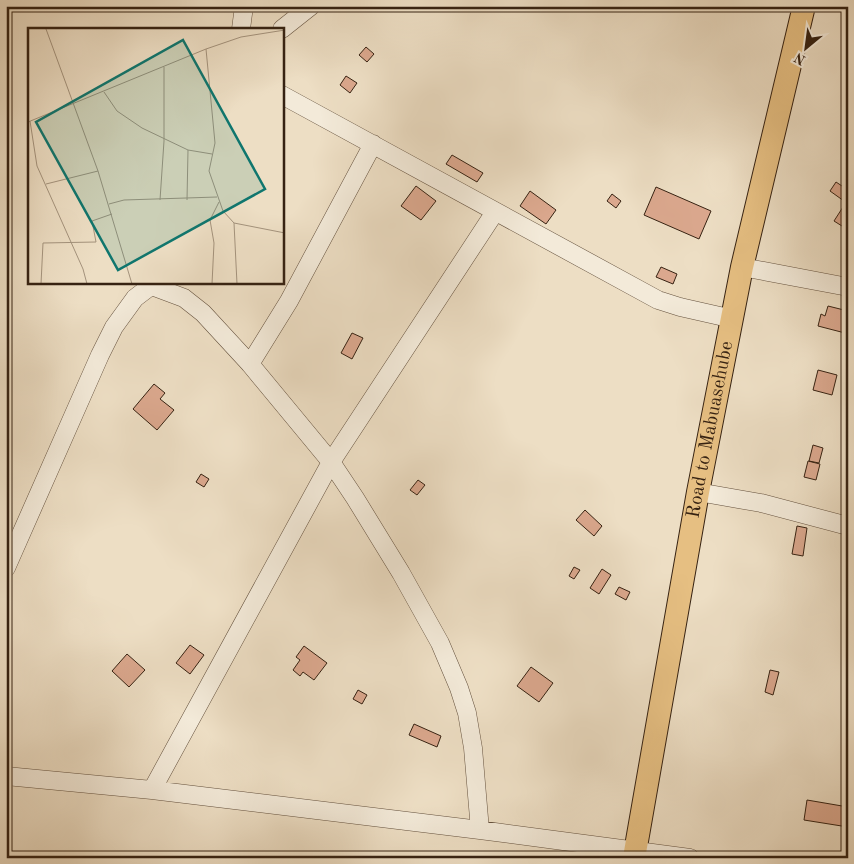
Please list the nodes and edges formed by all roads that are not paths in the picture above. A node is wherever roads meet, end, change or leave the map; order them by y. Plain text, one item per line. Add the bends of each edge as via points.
1 (244, 6) edge
2 (311, 6) edge
3 (804, 6) edge
4 (241, 28) edge
5 (283, 28) edge
6 (284, 96) edge
7 (373, 144) junction
8 (495, 212) junction
9 (742, 267) junction
10 (154, 284) edge
11 (848, 287) edge
12 (733, 319) junction
13 (250, 364) junction
14 (331, 462) junction
15 (698, 492) junction
16 (848, 526) edge
17 (6, 568) edge
18 (6, 776) edge
19 (152, 790) junction
20 (480, 830) junction
21 (635, 855) edge
22 (690, 858) edge

1 - 4 street
2 - 5 street
3 - 9 main road, Road to Mabuasehube
6 - 7 street
7 - 8 street
7 - 13 street via 289,301
8 - 12 street via 658,300
8 - 14 street
9 - 11 street
9 - 12 main road, Road to Mabuasehube
10 - 13 street via 184,298 203,313
10 - 17 street via 135,298 114,327
12 - 15 main road, Road to Mabuasehube
13 - 14 street
14 - 19 street
14 - 20 street via 401,573 440,643 460,688 468,713 473,748
15 - 16 street
15 - 21 main road, Road to Mabuasehube
18 - 19 street
19 - 20 street
20 - 21 street
21 - 22 street

